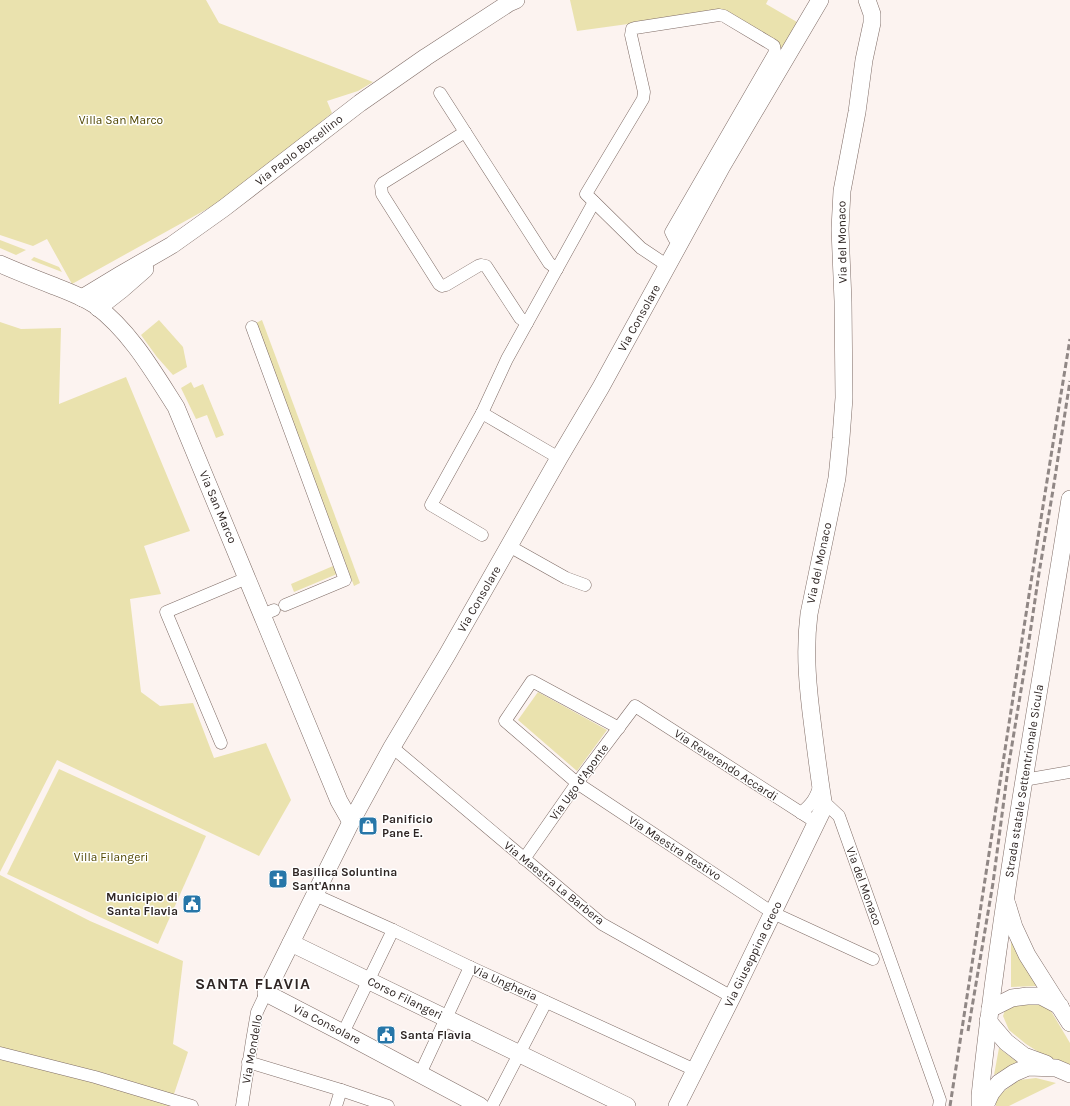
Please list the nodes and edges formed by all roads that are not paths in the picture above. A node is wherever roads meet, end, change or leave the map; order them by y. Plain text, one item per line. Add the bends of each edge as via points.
1 (516, 0) edge
2 (820, 0) edge
3 (867, 0) edge
4 (440, 93) dead end
5 (465, 132) junction
6 (594, 202) junction
7 (681, 243) junction
8 (172, 245) junction
9 (0, 264) edge
10 (668, 266) junction
11 (557, 269) junction
12 (82, 298) junction
13 (98, 308) junction
14 (527, 323) junction
15 (252, 327) dead end
16 (482, 413) junction
17 (559, 458) junction
18 (1070, 499) edge
19 (482, 535) dead end
20 (509, 546) junction
21 (247, 578) junction
22 (585, 585) dead end
23 (274, 610) junction
24 (635, 706) joint
25 (619, 728) junction
26 (221, 743) dead end
27 (392, 747) junction
28 (1070, 772) edge
29 (1024, 780) junction
30 (577, 783) junction
31 (821, 783) junction
32 (824, 801) junction
33 (801, 813) junction
34 (351, 822) junction
35 (817, 823) junction
36 (524, 859) junction
37 (315, 895) junction
38 (1006, 896) junction
39 (773, 913) junction
40 (393, 930) junction
41 (291, 943) junction
42 (873, 959) dead end
43 (470, 967) junction
44 (368, 980) junction
45 (266, 993) junction
46 (732, 997) junction
47 (546, 1002) junction
48 (1060, 1006) junction
49 (989, 1015) junction
50 (446, 1018) junction
51 (1070, 1023) edge
52 (344, 1033) junction
53 (0, 1053) edge
54 (519, 1054) junction
55 (248, 1062) junction
56 (695, 1070) junction
57 (1063, 1071) edge
58 (420, 1074) junction
59 (341, 1090) junction
60 (192, 1106) edge
61 (242, 1106) edge
62 (336, 1106) edge
63 (388, 1106) edge
64 (480, 1106) edge
65 (492, 1106) edge
66 (627, 1106) edge
67 (677, 1106) edge
68 (939, 1106) edge
69 (980, 1106) edge
70 (985, 1106) edge

1 - 8 street, Via Paolo Borsellino via 426,57 360,103
2 - 7 street, Via Consolare via 722,166
3 - 31 street, Via del Monaco via 872,23 842,191 840,230 844,398 841,438 837,478 806,632 808,688
4 - 5 street
5 - 11 street via 549,263
5 - 14 street via 383,184 382,194 439,284 446,285 478,266 486,266 520,318
6 - 7 street via 586,194 644,96 631,35 632,29 724,16 772,44 775,52 671,232
6 - 10 street via 641,248
6 - 11 street
7 - 10 street, Via Consolare
8 - 12 street, Via Paolo Borsellino
8 - 13 street
9 - 12 street, Via San Marco
10 - 17 street, Via Consolare
11 - 14 street
12 - 13 street, Via San Marco
13 - 21 street, Via San Marco via 115,321 137,348 176,407
14 - 16 street
15 - 23 street via 345,580
16 - 17 street
16 - 19 street via 431,505
17 - 20 street, Via Consolare
18 - 29 street, Strada statale Settentrionale Sicula
20 - 22 street via 566,578
20 - 27 street, Via Consolare
21 - 23 street, Via San Marco
21 - 26 street via 166,612
23 - 34 street, Via San Marco via 339,802
24 - 25 street, Via Ugo d'Aponte
24 - 33 street, Via Reverendo Accardi
25 - 30 street, Via Ugo d'Aponte
25 - 30 street, Via Maestra Restivo via 532,681 505,721
27 - 34 street, Via Consolare
27 - 36 street, Via Maestra La Barbera
28 - 29 street
29 - 38 street, Strada statale Settentrionale Sicula
30 - 36 street, Via Ugo d'Aponte
30 - 39 street, Via Maestra Restivo
31 - 32 street, Via del Monaco
31 - 33 street via 810,806
32 - 35 street, Via Giuseppina Greco
32 - 68 street, Via del Monaco via 839,816 940,1100
33 - 35 street, Via Reverendo Accardi
34 - 37 street, Via Consolare
35 - 39 street, Via Giuseppina Greco
36 - 46 street, Via Maestra La Barbera via 602,924
37 - 40 street, Via Ungheria
37 - 41 street, Via Consolare
38 - 48 street via 1014,928 1027,955
38 - 49 street, Strada statale Settentrionale Sicula
39 - 42 street, Via Maestra Restivo
39 - 46 street, Via Giuseppina Greco
40 - 43 street, Via Ungheria
40 - 44 street
41 - 44 street, Corso Filangeri
41 - 45 street, Via Consolare
43 - 47 street, Via Ungheria
43 - 50 street
44 - 50 street, Corso Filangeri
44 - 52 street
45 - 52 street, Via Consolare
45 - 55 street, Via Mondello via 257,1012
46 - 56 street, Via Giuseppina Greco
47 - 54 street
47 - 56 street, Via Ungheria
48 - 49 street via 1041,996 1027,996 1012,998
48 - 51 street
49 - 57 street via 1006,1042 1024,1056
49 - 69 street, Strada statale Settentrionale Sicula
50 - 54 street, Corso Filangeri
50 - 58 street
52 - 58 street, Via Consolare
53 - 60 street via 95,1077
54 - 65 street
54 - 66 street, Corso Filangeri
55 - 59 street
55 - 61 street, Via Mondello
56 - 67 street, Via Giuseppina Greco
57 - 70 street via 1028,1067 1014,1073 999,1083
58 - 64 street, Via Consolare
59 - 62 street
59 - 63 street

